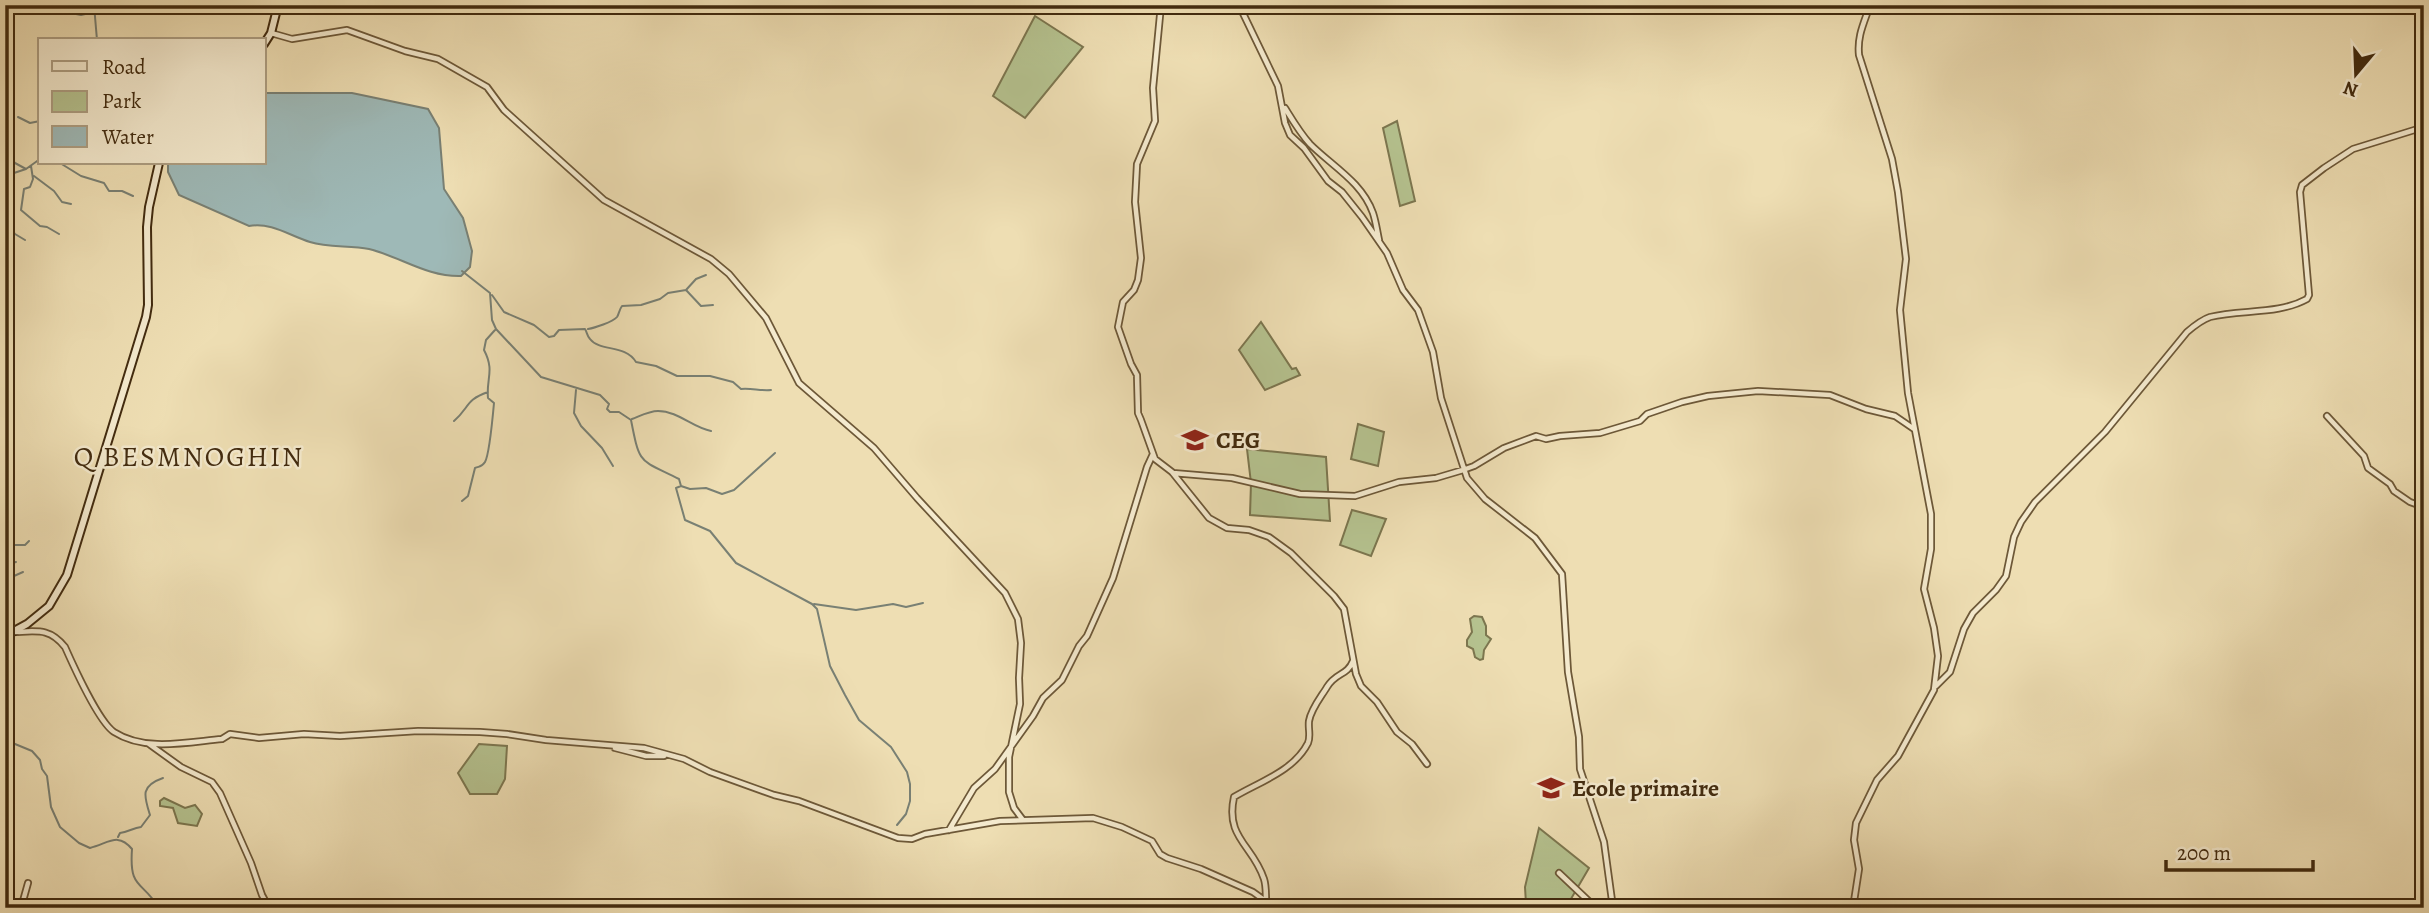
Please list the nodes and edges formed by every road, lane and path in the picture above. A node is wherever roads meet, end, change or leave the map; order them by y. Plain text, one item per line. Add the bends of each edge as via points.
1 (278, 5) edge
2 (1161, 5) edge
3 (1239, 5) edge
4 (1870, 5) edge
5 (271, 33) junction
6 (266, 41) edge
7 (1283, 104) junction
8 (2424, 127) edge
9 (159, 164) edge
10 (1380, 243) junction
11 (2327, 416) dead end
12 (1915, 430) junction
13 (1153, 453) junction
14 (1463, 470) junction
15 (1172, 472) junction
16 (2424, 506) edge
17 (15, 632) junction
18 (5, 636) edge
19 (1353, 660) junction
20 (1934, 690) junction
21 (1012, 742) junction
22 (149, 743) junction
23 (1427, 764) dead end
24 (1023, 820) junction
25 (949, 830) junction
26 (1559, 873) dead end
27 (28, 883) dead end
28 (1266, 905) edge
29 (21, 908) edge
30 (269, 908) edge
31 (1275, 908) edge
32 (1596, 908) edge
33 (1613, 908) edge
34 (1853, 908) edge

1 - 5 street
2 - 13 street via 1153,88 1155,121 1137,164 1140,268 1134,290 1123,302 1118,327 1138,375 1138,413
3 - 7 street via 1274,75
4 - 12 street via 1860,32 1859,55 1898,192 1906,259 1900,310
5 - 6 street
5 - 21 street via 292,39 347,30 438,59 487,88 504,110 604,200 711,259 729,274 766,318 799,383 874,448 1005,593 1018,619 1021,643 1020,704
7 - 10 street via 1290,135 1350,201
7 - 10 street via 1311,145 1345,173 1366,199
8 - 20 street via 2353,149 2302,185 2307,299 2255,313 2211,317 2187,332 2097,441 2035,502 2014,537 2006,576 1973,612 1950,672
9 - 17 street via 149,207 148,305 86,517 59,592 49,606
10 - 14 street via 1428,335
11 - 16 street via 2364,456 2368,468 2410,502
12 - 14 street via 1895,416 1830,395 1745,392 1662,407 1640,421 1600,433 1536,436
12 - 20 street via 1931,514 1924,590 1938,645
13 - 15 street
13 - 21 street via 1113,578 1087,636 1062,680
14 - 15 street via 1336,497
14 - 33 street via 1485,499 1535,538 1562,574 1580,769 1604,842
15 - 19 street via 1209,518 1227,528 1269,537 1308,569 1344,609
17 - 18 street
17 - 22 street via 49,632 57,638 113,732
19 - 23 street via 1361,686
19 - 28 street via 1347,672 1332,678 1316,704 1306,746 1283,770 1234,797 1231,820 1265,882
20 - 34 street via 1898,756 1877,780 1856,823 1859,869
21 - 24 street via 1009,792
21 - 25 street via 995,769 974,788
22 - 25 street via 201,741 230,734 259,738 455,731 644,748 898,838
22 - 30 street via 181,767 212,782 220,793
24 - 25 street
24 - 28 street via 1079,817 1114,824 1152,841 1167,858 1252,892
26 - 32 street
27 - 29 street
28 - 31 street

